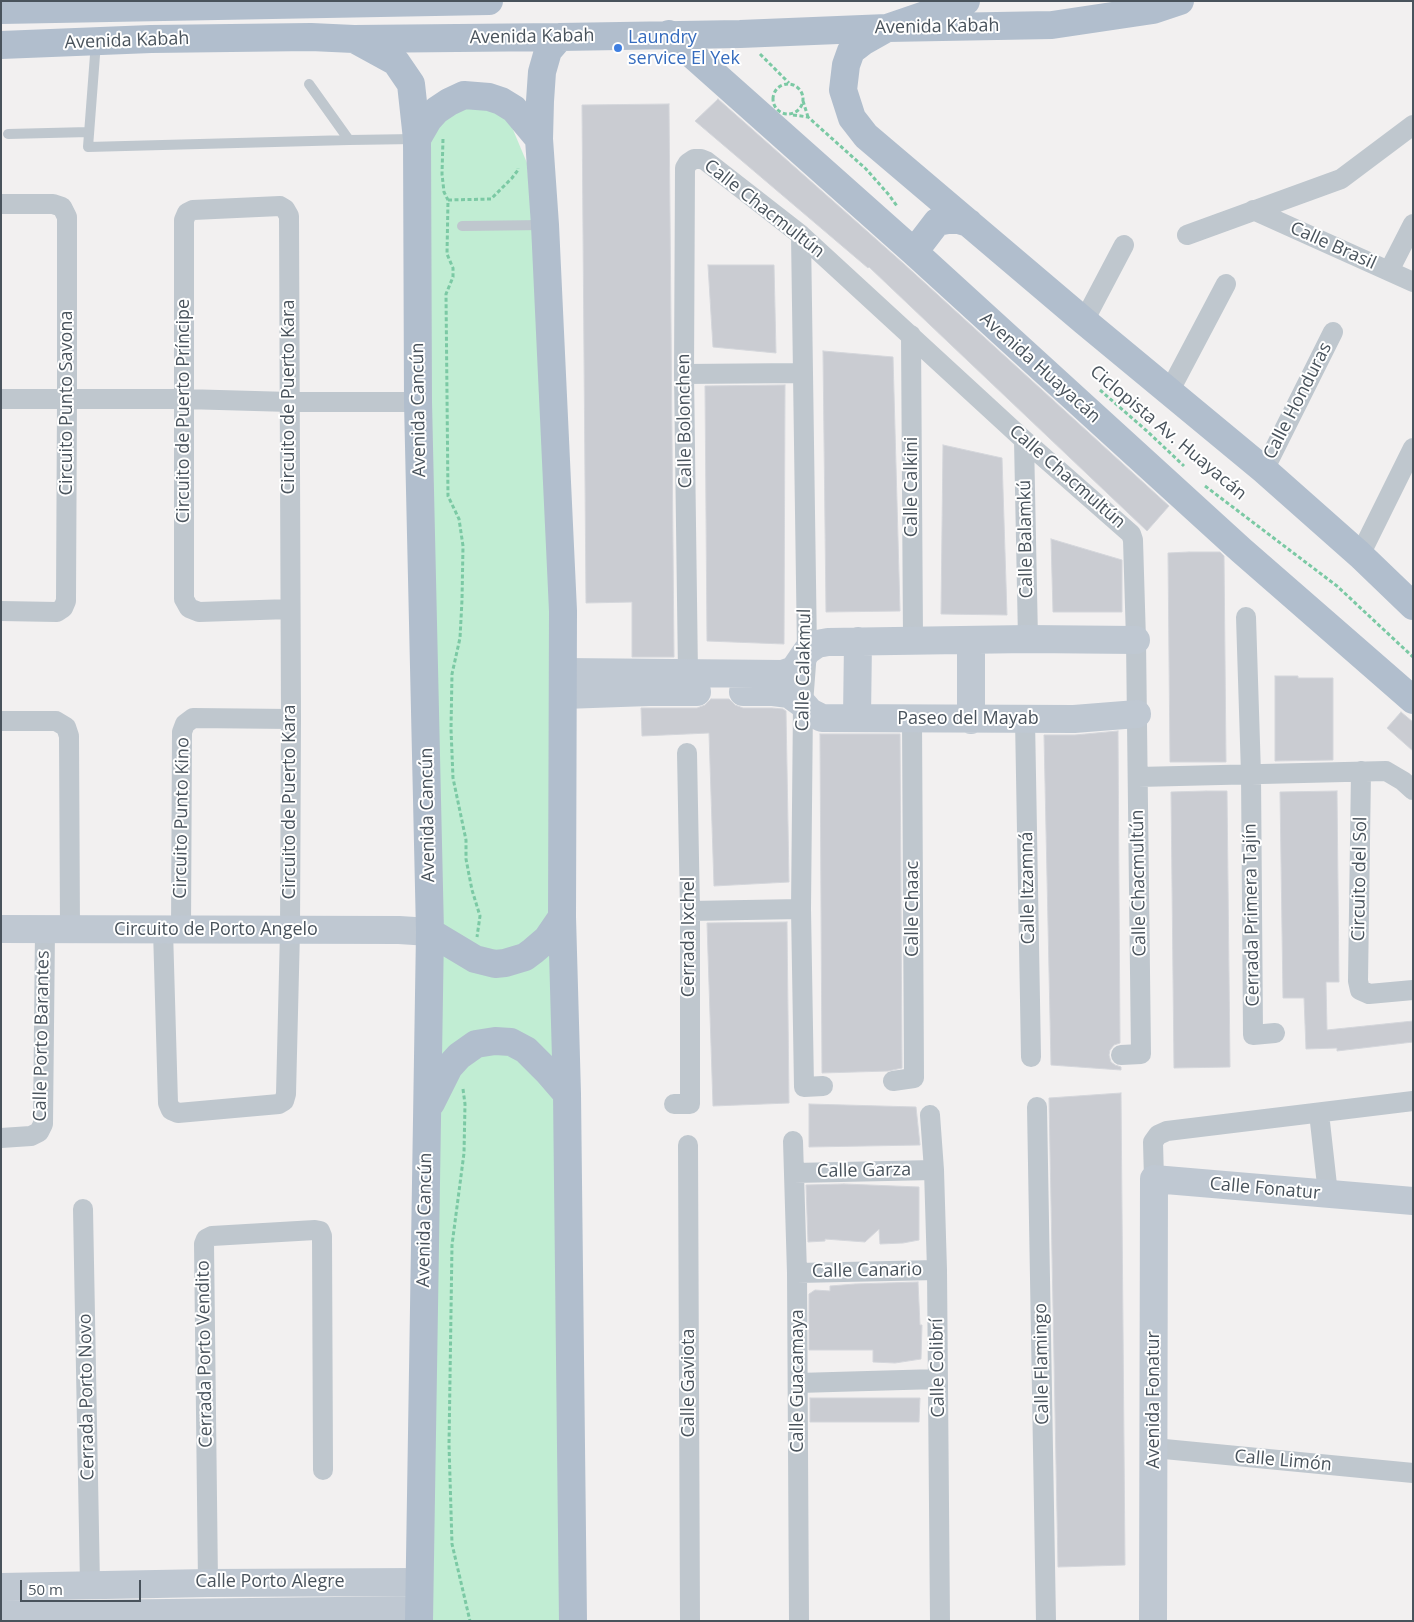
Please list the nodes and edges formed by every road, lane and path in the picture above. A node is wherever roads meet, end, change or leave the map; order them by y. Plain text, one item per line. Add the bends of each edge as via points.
1 (489, 1) edge
2 (966, 1) edge
3 (1180, 1) edge
4 (1, 10) edge
5 (1, 22) edge
6 (887, 28) junction
7 (669, 34) junction
8 (740, 34) junction
9 (560, 37) junction
10 (354, 39) junction
11 (96, 42) junction
12 (1, 46) edge
13 (310, 84) dead end
14 (789, 84) junction
15 (802, 100) junction
16 (789, 114) junction
17 (808, 117) junction
18 (1413, 125) edge
19 (88, 132) junction
20 (8, 134) dead end
21 (444, 134) dead end
22 (417, 139) junction
23 (539, 139) junction
24 (349, 140) junction
25 (518, 163) dead end
26 (685, 168) joint
27 (448, 200) junction
28 (1, 204) edge
29 (285, 209) joint
30 (899, 210) dead end
31 (1253, 210) junction
32 (970, 223) junction
33 (1413, 224) edge
34 (545, 225) junction
35 (462, 226) dead end
36 (801, 235) junction
37 (1187, 235) dead end
38 (1124, 245) dead end
39 (914, 252) junction
40 (1390, 271) junction
41 (1413, 282) edge
42 (1226, 284) dead end
43 (1084, 321) junction
44 (1333, 332) dead end
45 (911, 336) junction
46 (802, 373) junction
47 (684, 374) junction
48 (1095, 386) dead end
49 (1169, 392) junction
50 (67, 398) junction
51 (1, 399) edge
52 (184, 399) junction
53 (290, 402) junction
54 (418, 402) junction
55 (1024, 440) junction
56 (1413, 448) edge
57 (1187, 470) dead end
58 (1264, 470) junction
59 (1199, 480) dead end
60 (1360, 555) junction
61 (1413, 606) edge
62 (290, 609) junction
63 (1, 611) edge
64 (1246, 616) dead end
65 (1028, 639) junction
66 (858, 640) junction
67 (913, 640) junction
68 (971, 640) junction
69 (1136, 640) junction
70 (807, 652) junction
71 (1413, 657) edge
72 (688, 674) junction
73 (564, 683) junction
74 (1413, 700) edge
75 (803, 704) junction
76 (1137, 714) junction
77 (857, 718) junction
78 (291, 719) junction
79 (912, 719) junction
80 (1025, 719) junction
81 (971, 720) junction
82 (1, 721) edge
83 (687, 753) dead end
84 (1361, 771) junction
85 (1250, 774) junction
86 (1138, 777) junction
87 (1413, 790) edge
88 (801, 909) junction
89 (690, 911) junction
90 (562, 917) junction
91 (1, 929) edge
92 (58, 930) junction
93 (172, 930) junction
94 (290, 931) junction
95 (430, 932) junction
96 (468, 955) junction
97 (1413, 990) edge
98 (1275, 1033) dead end
99 (1120, 1055) dead end
100 (459, 1056) junction
101 (1031, 1057) dead end
102 (893, 1080) dead end
103 (823, 1086) dead end
104 (567, 1094) junction
105 (1413, 1101) edge
106 (674, 1104) dead end
107 (1038, 1108) dead end
108 (428, 1109) junction
109 (1320, 1113) junction
110 (930, 1115) dead end
111 (1, 1138) edge
112 (793, 1141) dead end
113 (688, 1145) dead end
114 (934, 1170) junction
115 (794, 1173) junction
116 (1154, 1179) junction
117 (1328, 1194) junction
118 (1413, 1201) edge
119 (84, 1209) dead end
120 (937, 1270) junction
121 (797, 1273) junction
122 (938, 1379) junction
123 (798, 1383) junction
124 (1154, 1448) junction
125 (323, 1470) dead end
126 (1413, 1473) edge
127 (208, 1582) junction
128 (419, 1582) junction
129 (90, 1584) junction
130 (1, 1587) edge
131 (1, 1615) edge
132 (419, 1615) edge
133 (208, 1616) edge
134 (92, 1618) edge
135 (470, 1621) edge
136 (573, 1621) edge
137 (690, 1621) edge
138 (799, 1621) edge
139 (940, 1621) edge
140 (1046, 1621) edge
141 (1153, 1621) edge

1 - 4 main road, Avenida Kabah
2 - 6 main road
3 - 6 main road, Avenida Kabah via 1153,10 1052,25
5 - 11 main road
6 - 8 main road, Avenida Kabah
6 - 32 main road via 851,51 843,90 852,118 866,136
7 - 8 main road, Avenida Kabah
7 - 9 main road, Avenida Kabah
7 - 39 main road, Avenida Huayacán
8 - 14 path
9 - 10 main road, Avenida Kabah
9 - 23 main road via 548,51 542,72
10 - 11 main road, Avenida Kabah
10 - 22 main road, Avenida Cancún via 396,62 411,84
11 - 12 main road, Avenida Kabah
11 - 19 lane
13 - 24 lane
14 - 15 path via 798,88
14 - 16 path via 779,86 772,98 779,111
15 - 16 path via 796,111
15 - 17 path
16 - 17 path
17 - 30 path via 866,169
18 - 31 street via 1341,178
19 - 20 lane
19 - 24 lane via 88,147
21 - 27 path via 442,174
22 - 23 main road via 436,110 464,96 501,101 514,110
22 - 24 lane
22 - 54 main road, Avenida Cancún
23 - 34 main road
25 - 27 path via 518,170 491,199
26 - 36 street, Calle Chacmultún via 694,159 701,158
26 - 47 street, Calle Bolonchen
27 - 96 path via 447,254 453,277 446,294 448,496 460,519 463,546 460,638 452,674 453,778 472,890 480,916 477,938
28 - 50 street, Circuito Punto Savona via 54,204 62,207 67,217
29 - 52 street, Circuito de Puerto Príncipe via 270,206 187,213 184,220
29 - 53 street, Circuito de Puerto Kara via 289,216
31 - 37 street
31 - 40 street, Calle Brasil
32 - 39 main road via 959,220 937,222
32 - 43 main road
33 - 40 street
34 - 35 lane
34 - 73 main road
36 - 45 street, Calle Chacmultún
36 - 46 street, Calle Calakmul
38 - 43 street
39 - 74 main road, Avenida Huayacán via 1241,550
40 - 41 street, Calle Brasil
42 - 49 street
43 - 49 main road
44 - 58 street, Calle Honduras
45 - 55 street, Calle Chacmultún
45 - 67 street, Calle Calkini
46 - 47 street
46 - 70 street, Calle Calakmul
47 - 72 street, Calle Bolonchen
48 - 57 path, Ciclopista Av. Huayacán
49 - 58 main road
50 - 51 street
50 - 52 street
50 - 63 street, Circuito Punto Savona via 66,600 63,608 56,612
52 - 53 street
52 - 62 street, Circuito de Puerto Príncipe via 184,599 190,608 199,612
53 - 54 street
53 - 62 street, Circuito de Puerto Kara
54 - 95 main road, Avenida Cancún
55 - 65 street, Calle Balamkú
55 - 69 street, Calle Chacmultún via 1131,534
56 - 60 street
58 - 60 main road
59 - 71 path, Ciclopista Av. Huayacán via 1337,586
60 - 61 main road
62 - 78 street, Circuito de Puerto Kara
64 - 85 street
65 - 68 street
65 - 69 street
66 - 67 street
66 - 70 street via 817,644
66 - 77 street
67 - 68 street
68 - 81 street
69 - 76 street, Calle Chacmultún
70 - 72 street via 794,670 783,674
70 - 75 street, Calle Calakmul
72 - 73 street
73 - 75 street, Paseo del Mayab via 649,692 773,692 789,694
73 - 90 main road
75 - 77 street, Paseo del Mayab via 822,718
75 - 88 street, Calle Calakmul
76 - 80 street, Paseo del Mayab
76 - 86 street, Calle Chacmultún
77 - 79 street, Paseo del Mayab
78 - 93 street, Circuito Punto Kino via 193,718 185,724
78 - 94 street, Circuito de Puerto Kara
79 - 81 street, Paseo del Mayab
79 - 102 street, Calle Chaac via 914,1078
80 - 81 street, Paseo del Mayab
80 - 101 street, Calle Itzamná
82 - 92 street, Calle Porto Barantes via 56,722 66,727 69,736
83 - 89 street, Cerrada Ixchel
84 - 85 street
84 - 87 street via 1386,771
84 - 97 street, Circuito del Sol via 1360,990 1369,994
85 - 86 street
85 - 98 street, Cerrada Primera Tajín via 1254,1035
86 - 99 street, Calle Chacmultún via 1141,1054
88 - 89 street
88 - 103 street, Calle Calakmul via 804,1087
89 - 106 street, Cerrada Ixchel via 690,1104
90 - 96 main road via 547,939 524,957 495,964
90 - 104 main road
91 - 92 street, Circuito de Porto Angelo
92 - 93 street, Circuito de Porto Angelo
92 - 111 street, Calle Porto Barantes via 43,1124 39,1132 31,1136
93 - 94 street, Circuito de Porto Angelo
93 - 94 street, Circuito de Puerto Kara via 168,1103 171,1110 178,1113 284,1101
94 - 95 street, Circuito de Porto Angelo
95 - 96 main road
95 - 108 main road, Avenida Cancún
100 - 104 main road via 483,1042 511,1042 530,1054
100 - 108 main road via 449,1067
100 - 135 path via 465,1104 464,1153 452,1245 449,1445 452,1544
104 - 136 main road
105 - 109 street
107 - 140 street, Calle Flamingo
108 - 128 main road, Avenida Cancún
109 - 116 street via 1167,1131 1153,1142
109 - 117 street
110 - 114 street, Calle Colibrí
112 - 115 street, Calle Guacamaya
113 - 137 street, Calle Gaviota
114 - 115 street, Calle Garza
114 - 120 street, Calle Colibrí
115 - 121 street, Calle Guacamaya
116 - 117 street, Calle Fonatur
116 - 124 street, Avenida Fonatur
117 - 118 street, Calle Fonatur
119 - 129 street, Cerrada Porto Novo
120 - 121 street, Calle Canario
120 - 122 street, Calle Colibrí
121 - 123 street, Calle Guacamaya
122 - 123 street
122 - 139 street, Calle Colibrí
123 - 138 street, Calle Guacamaya
124 - 126 street, Calle Limón
124 - 141 street, Avenida Fonatur
125 - 127 street, Cerrada Porto Vendito via 322,1236 315,1230 212,1236 204,1244
127 - 128 street, Calle Porto Alegre
127 - 129 street, Calle Porto Alegre
127 - 133 street
128 - 132 main road, Avenida Cancún
129 - 130 street, Calle Porto Alegre
131 - 134 street, Calle Porto Alegre
132 - 133 street, Calle Porto Alegre
133 - 134 street, Calle Porto Alegre

